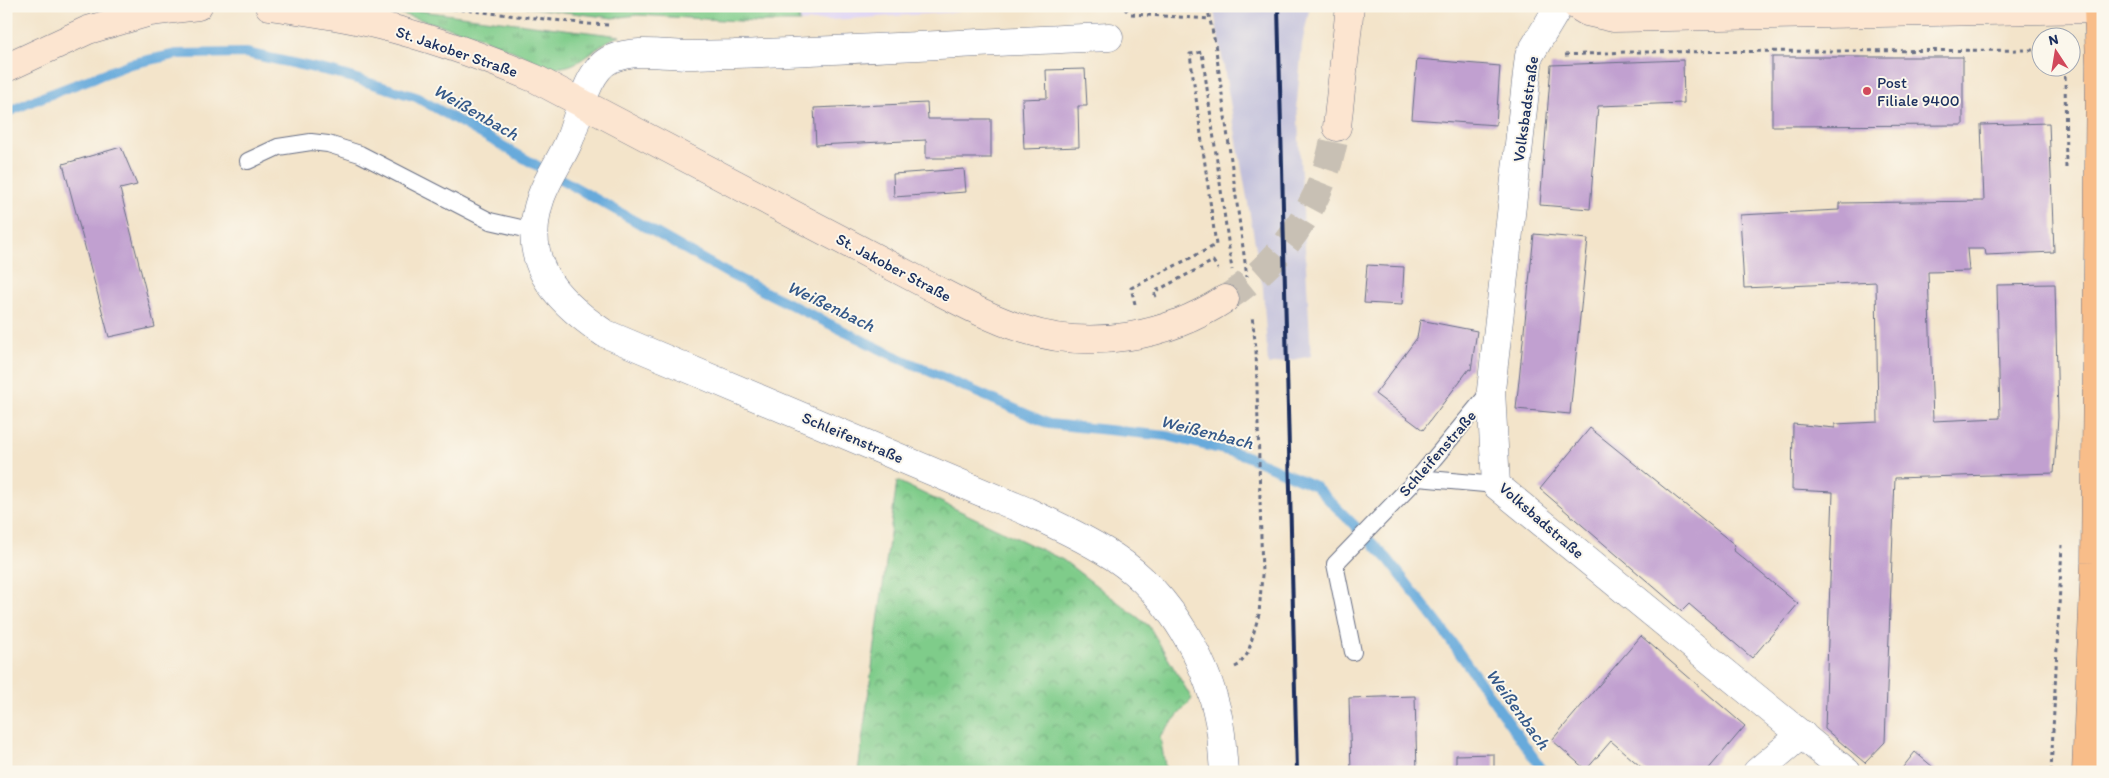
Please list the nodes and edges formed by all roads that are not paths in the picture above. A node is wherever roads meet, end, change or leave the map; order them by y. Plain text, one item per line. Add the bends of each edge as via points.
1 (198, 6) edge
2 (269, 6) edge
3 (1350, 6) edge
4 (1559, 6) edge
5 (1577, 6) edge
6 (1681, 6) edge
7 (2100, 8) edge
8 (1730, 15) junction
9 (1115, 25) road end
10 (6, 68) edge
11 (580, 102) junction
12 (1336, 127) tunnel mouth
13 (248, 161) dead end
14 (534, 231) junction
15 (1229, 288) tunnel mouth
16 (1491, 390) junction
17 (1418, 478) junction
18 (1496, 485) junction
19 (1353, 652) dead end
20 (1802, 734) junction
21 (1224, 772) edge
22 (1757, 772) edge
23 (1847, 772) edge
24 (2086, 772) edge

1 - 10 main road via 150,12 88,30
2 - 11 main road, St. Jakober Straße via 377,24 431,39 527,75
3 - 12 main road
4 - 16 street, Volksbadstraße via 1529,56
5 - 8 main road via 1587,12 1614,18
6 - 8 lane
7 - 8 main road
7 - 24 main road via 2095,563
9 - 11 street via 734,54 638,52 611,59 599,68
11 - 14 street, Schleifenstraße via 570,140 543,191
11 - 15 main road, St. Jakober Straße via 941,292 1024,329 1059,337 1108,339 1151,332 1208,310
13 - 14 lane via 278,147 311,142 328,144 360,154 490,221
14 - 21 street, Schleifenstraße via 536,253 554,289 583,318 604,333 1026,511 1115,558 1162,601 1199,659 1220,732
16 - 17 lane, Schleifenstraße
16 - 18 street, Volksbadstraße
17 - 18 lane
17 - 19 lane, Schleifenstraße via 1335,564
18 - 20 street, Volksbadstraße
20 - 22 street
20 - 23 street, Volksbadstraße

